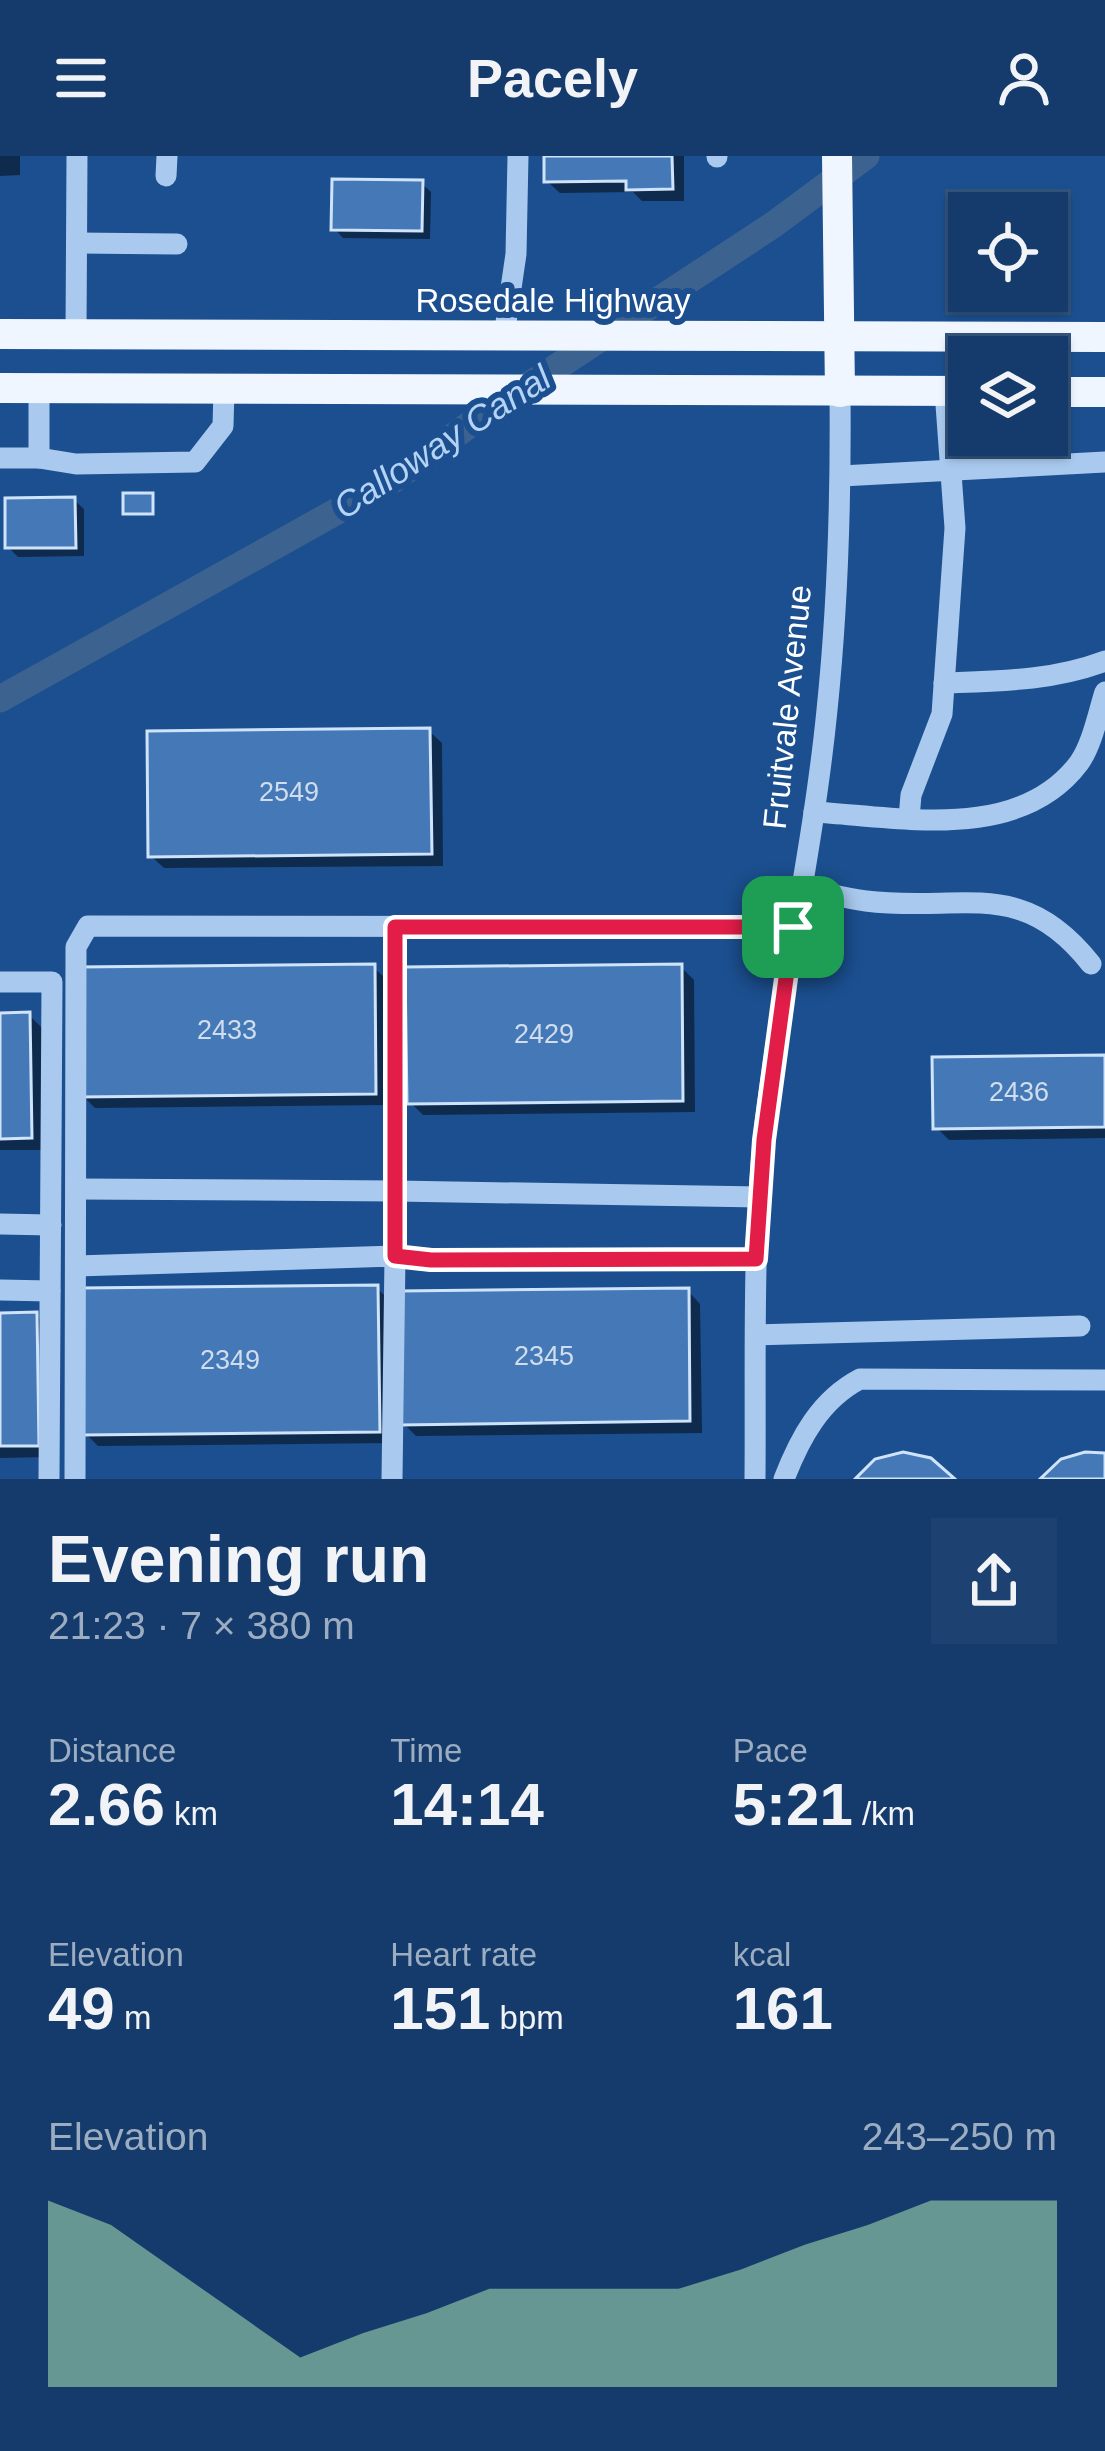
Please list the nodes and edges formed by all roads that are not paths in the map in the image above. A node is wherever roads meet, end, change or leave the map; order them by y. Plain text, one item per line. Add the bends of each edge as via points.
1 (77, 156) edge
2 (518, 156) edge
3 (837, 156) edge
4 (77, 243) junction
5 (176, 244) dead end
6 (0, 334) edge
7 (76, 334) junction
8 (504, 336) junction
9 (841, 336) junction
10 (1105, 337) edge
11 (0, 388) edge
12 (39, 388) junction
13 (224, 389) junction
14 (948, 391) edge
15 (840, 392) junction
16 (1068, 392) edge
17 (1105, 392) edge
18 (951, 456) edge
19 (0, 458) edge
20 (39, 458) junction
21 (1105, 463) edge
22 (950, 470) junction
23 (841, 476) junction
24 (1105, 662) edge
25 (944, 683) junction
26 (1105, 692) edge
27 (814, 812) junction
28 (909, 818) junction
29 (800, 888) junction
30 (395, 927) junction
31 (793, 927) junction
32 (1091, 964) dead end
33 (0, 982) edge
34 (77, 1190) junction
35 (396, 1192) junction
36 (760, 1197) junction
37 (0, 1224) edge
38 (51, 1225) junction
39 (395, 1256) junction
40 (756, 1259) junction
41 (77, 1266) junction
42 (0, 1290) edge
43 (50, 1291) junction
44 (1080, 1327) dead end
45 (756, 1335) junction
46 (1105, 1380) edge
47 (49, 1479) edge
48 (76, 1479) edge
49 (392, 1479) edge
50 (755, 1479) edge
51 (784, 1479) edge

1 - 4 street
2 - 8 street
3 - 9 main road, Fruitvale Avenue
4 - 5 street
4 - 7 street
6 - 7 main road, Rosedale Highway
7 - 8 main road, Rosedale Highway
8 - 9 main road, Rosedale Highway
9 - 10 main road, Rosedale Highway
9 - 15 main road, Fruitvale Avenue
11 - 12 main road
12 - 13 main road
12 - 20 street
13 - 15 main road
13 - 20 street via 223,426 194,462
14 - 15 main road
15 - 23 street, Fruitvale Avenue
16 - 17 main road
18 - 22 street
19 - 20 street
21 - 22 street
22 - 23 street
22 - 25 street via 955,528
23 - 27 street, Fruitvale Avenue
24 - 25 street via 1023,680
25 - 28 street
26 - 28 street via 1082,760 1052,792 1014,811
27 - 28 street
27 - 29 street, Fruitvale Avenue
29 - 31 street, Fruitvale Avenue
29 - 32 street via 867,901 1013,904 1044,917
30 - 31 street
30 - 34 street via 88,926 76,947
30 - 35 street
31 - 36 street, Fruitvale Avenue
33 - 38 street via 52,982
34 - 35 street
34 - 41 street
35 - 36 street
35 - 39 street
36 - 40 street, Fruitvale Avenue
37 - 38 street
38 - 43 street
39 - 40 street
39 - 41 street
39 - 49 street
40 - 45 street, Fruitvale Avenue
41 - 48 street
42 - 43 street
43 - 47 street
44 - 45 street
45 - 50 street, Fruitvale Avenue
46 - 51 street via 860,1379 817,1413

